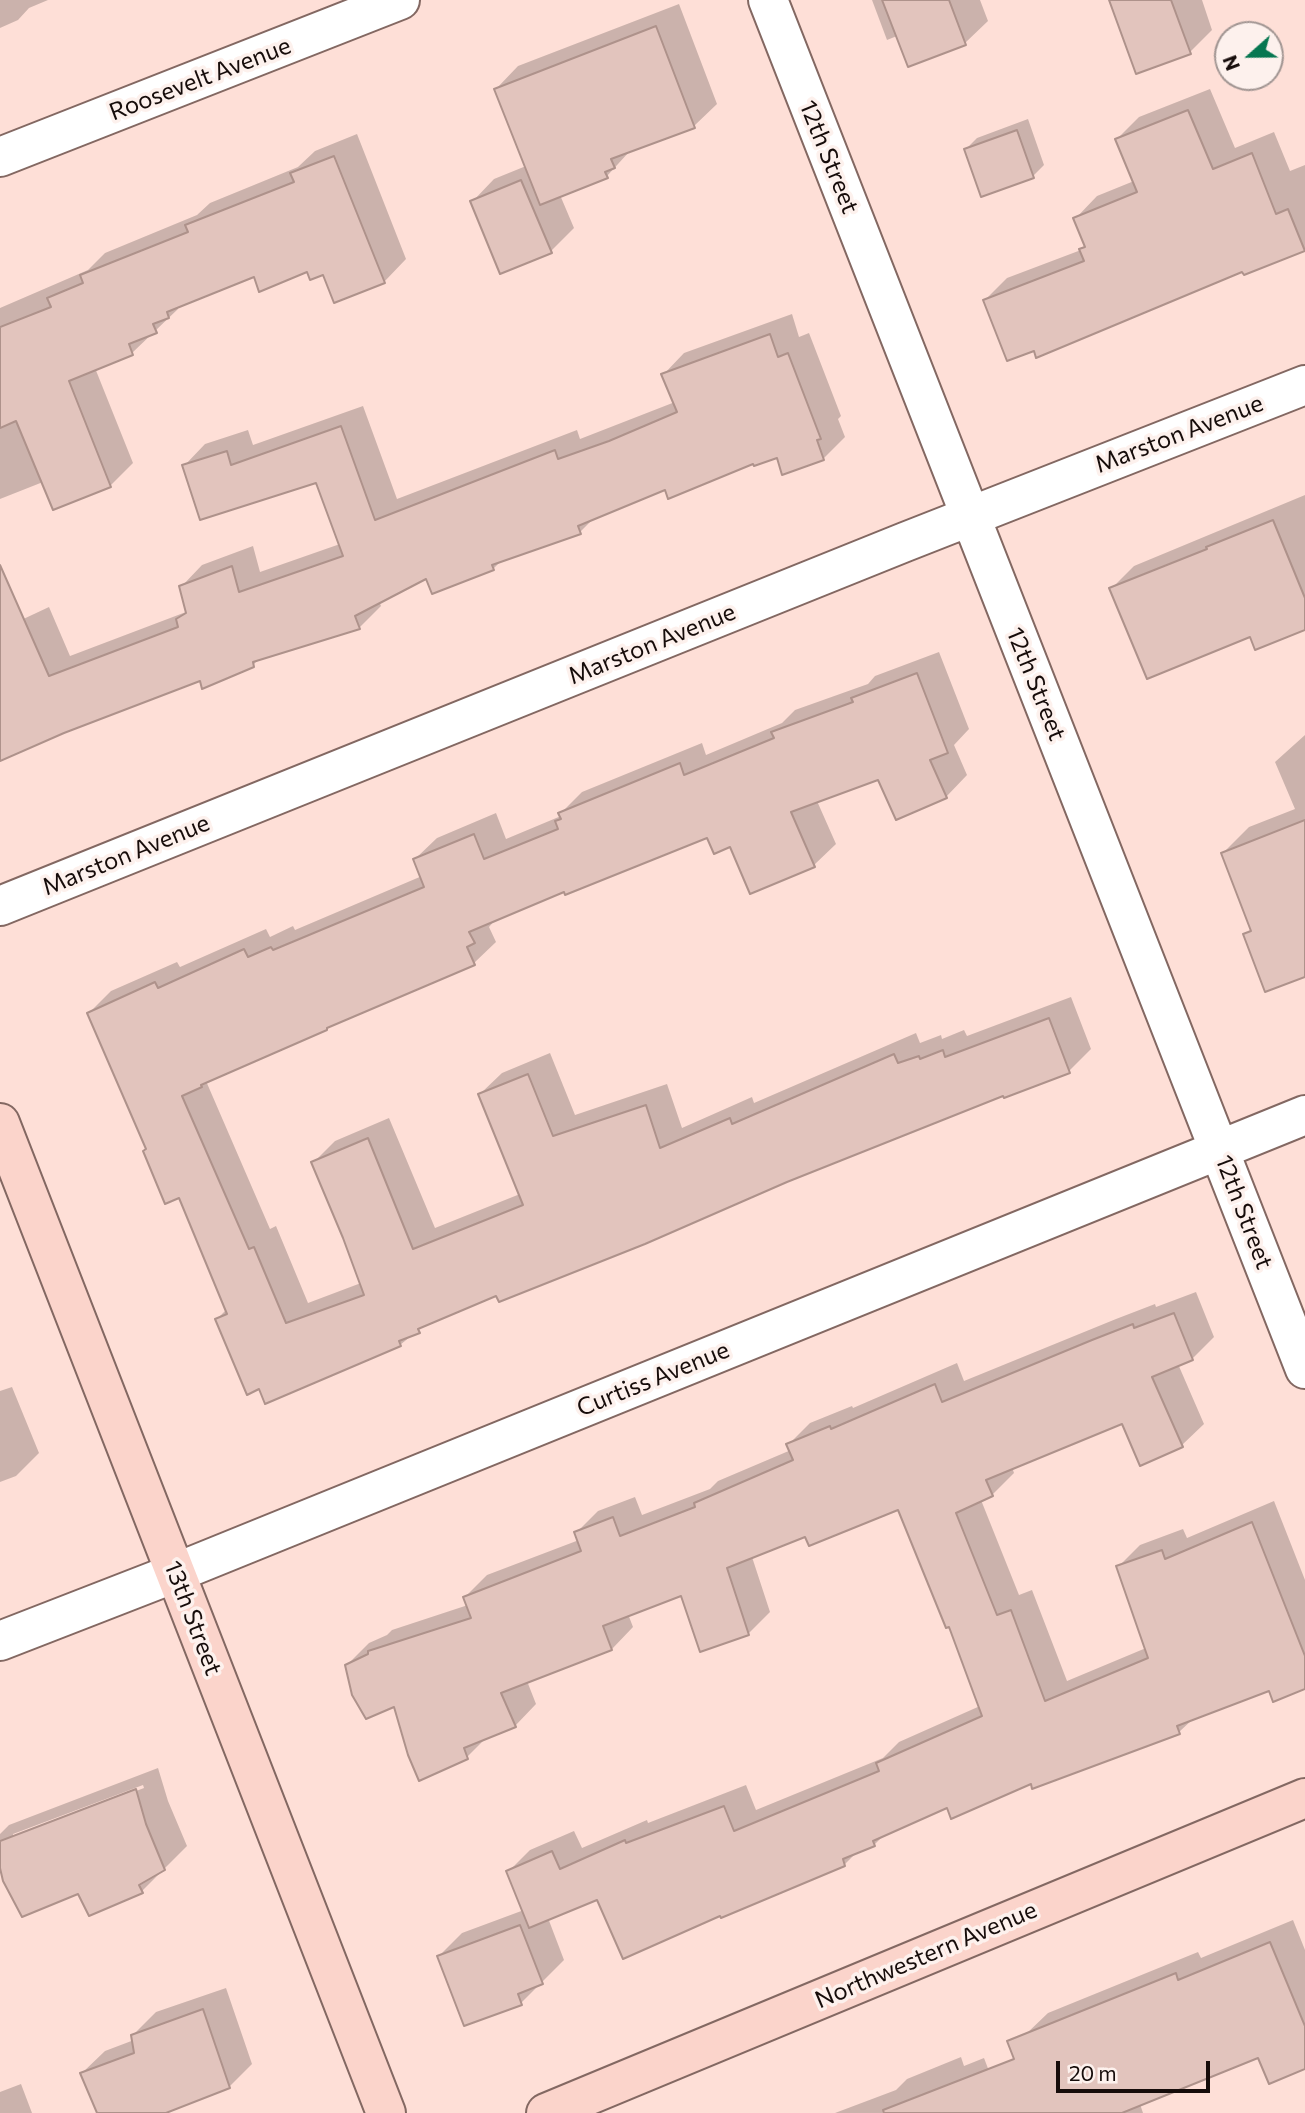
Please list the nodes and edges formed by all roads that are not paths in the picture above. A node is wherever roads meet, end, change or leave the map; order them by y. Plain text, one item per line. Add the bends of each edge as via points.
1 (401, 0) edge
2 (768, 0) edge
3 (0, 157) edge
4 (1305, 385) edge
5 (971, 516) junction
6 (0, 906) edge
7 (1305, 1115) edge
8 (0, 1123) edge
9 (1219, 1150) junction
10 (1305, 1369) edge
11 (176, 1573) junction
12 (0, 1641) edge
13 (1305, 1798) edge
14 (386, 2113) edge
15 (547, 2113) edge

1 - 3 street, Roosevelt Avenue
2 - 5 street, 12th Street
4 - 5 street, Marston Avenue
5 - 6 street, Marston Avenue
5 - 9 street, 12th Street
7 - 9 street, Curtiss Avenue
8 - 11 main road, 13th Street
9 - 10 street, 12th Street
9 - 11 street, Curtiss Avenue
11 - 12 street, Curtiss Avenue
11 - 14 main road, 13th Street
13 - 15 main road, Northwestern Avenue

